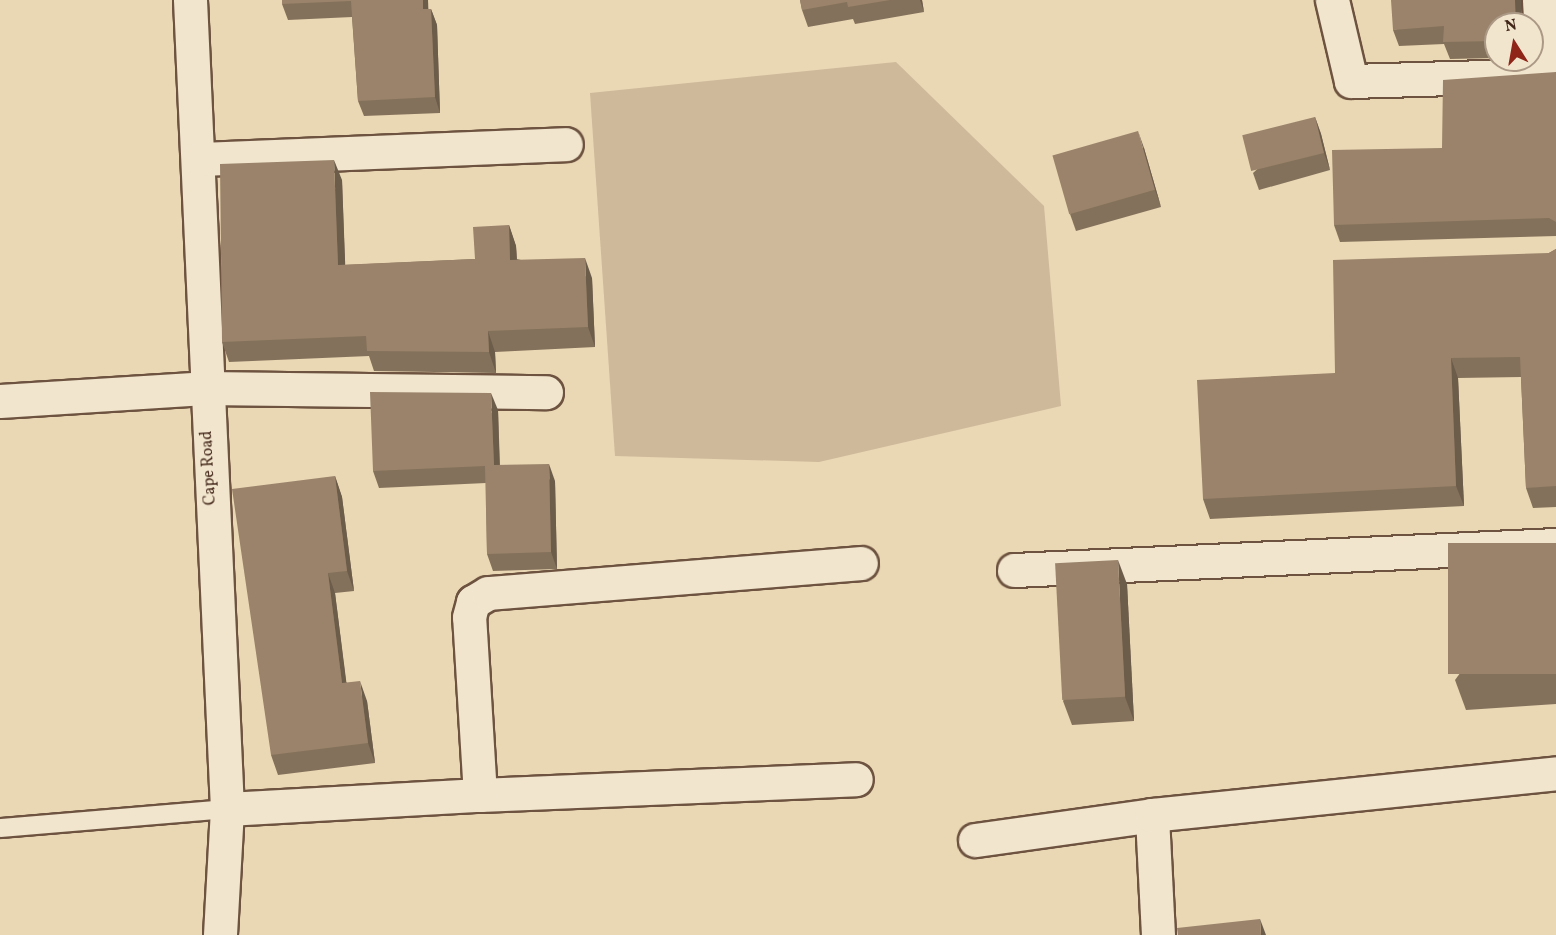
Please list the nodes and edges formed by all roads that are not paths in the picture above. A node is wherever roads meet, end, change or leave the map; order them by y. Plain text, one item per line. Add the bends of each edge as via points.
1 (190, 0) edge
2 (1332, 0) edge
3 (1539, 0) edge
4 (1549, 75) edge
5 (566, 144) dead end
6 (199, 159) junction
7 (206, 388) junction
8 (546, 392) dead end
9 (0, 401) edge
10 (1556, 545) edge
11 (861, 563) dead end
12 (1014, 570) dead end
13 (1556, 773) edge
14 (856, 779) dead end
15 (480, 795) junction
16 (227, 809) junction
17 (1152, 815) junction
18 (0, 828) edge
19 (975, 840) dead end
20 (220, 935) edge
21 (1158, 935) edge

1 - 6 street, Cape Road
2 - 4 street via 1351,81
3 - 4 street
5 - 6 street
6 - 7 street, Cape Road
7 - 8 street
7 - 9 street
7 - 16 street, Cape Road
10 - 12 street
11 - 15 street via 488,593 473,602 469,617
13 - 17 street
14 - 15 street
15 - 16 street
16 - 18 lane
16 - 20 street, Cape Road
17 - 19 street
17 - 21 street

